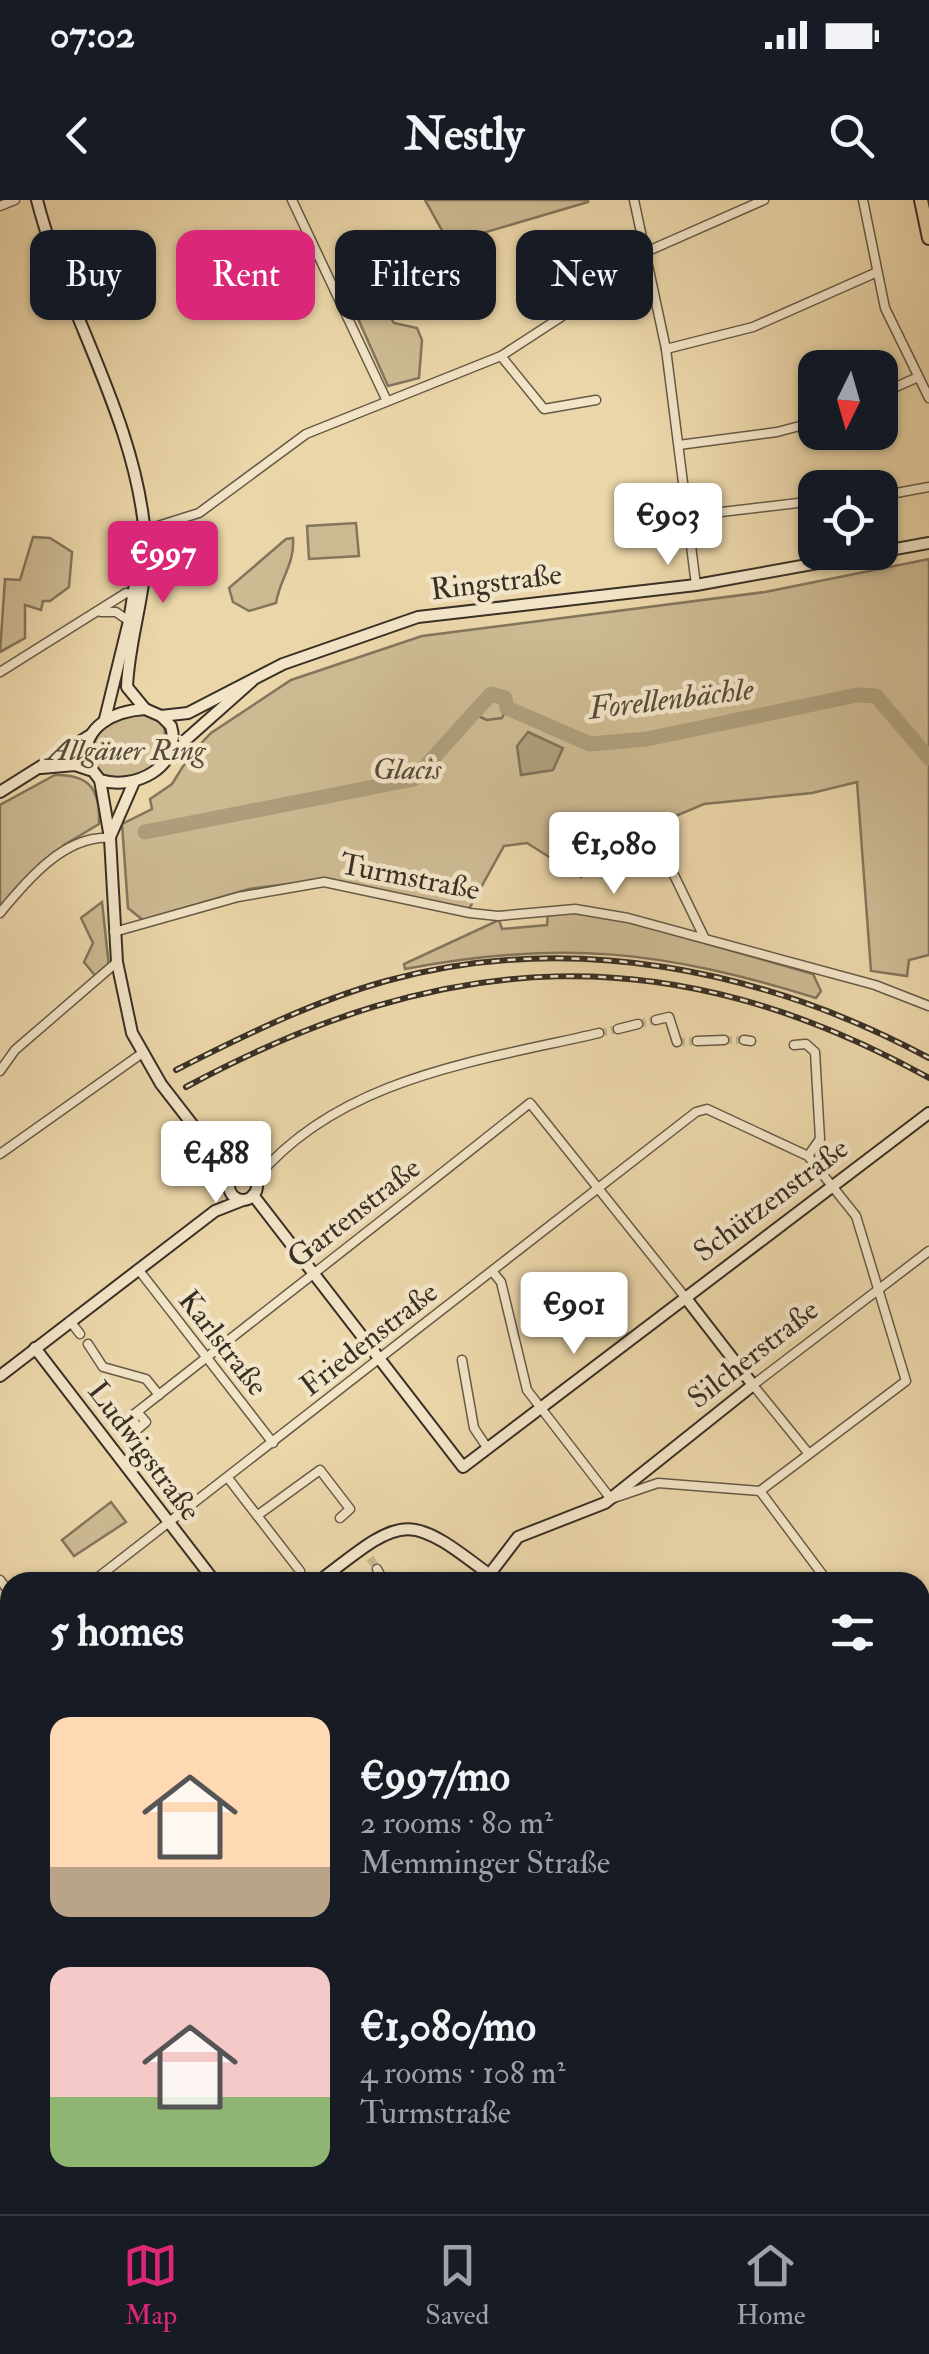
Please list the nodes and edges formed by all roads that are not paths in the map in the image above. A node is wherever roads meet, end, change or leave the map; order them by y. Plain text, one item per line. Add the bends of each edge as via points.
1 (15, 200) edge
2 (37, 200) edge
3 (292, 200) edge
4 (634, 200) edge
5 (764, 200) edge
6 (863, 200) edge
7 (922, 200) edge
8 (0, 206) edge
9 (642, 230) edge
10 (929, 238) edge
11 (653, 248) edge
12 (875, 272) junction
13 (653, 278) edge
14 (556, 320) edge
15 (666, 349) junction
16 (500, 356) junction
17 (916, 378) junction
18 (898, 386) edge
19 (929, 398) edge
20 (386, 399) junction
21 (596, 400) dead end
22 (798, 426) edge
23 (680, 445) junction
24 (929, 488) edge
25 (898, 493) edge
26 (798, 503) edge
27 (688, 516) junction
28 (145, 530) junction
29 (929, 543) edge
30 (696, 585) junction
31 (139, 595) junction
32 (97, 613) junction
33 (129, 621) junction
34 (0, 672) edge
35 (256, 676) junction
36 (145, 709) junction
37 (161, 716) junction
38 (104, 720) junction
39 (90, 736) junction
40 (170, 754) junction
41 (35, 769) junction
42 (90, 770) junction
43 (100, 780) junction
44 (134, 782) junction
45 (0, 792) edge
46 (110, 838) junction
47 (658, 842) dead end
48 (0, 912) edge
49 (114, 932) junction
50 (704, 937) junction
51 (117, 962) junction
52 (929, 1006) edge
53 (656, 1020) dead end
54 (638, 1024) tunnel mouth
55 (618, 1029) tunnel mouth
56 (599, 1033) tunnel mouth
57 (724, 1040) tunnel mouth
58 (677, 1042) dead end
59 (697, 1042) tunnel mouth
60 (794, 1045) dead end
61 (140, 1054) junction
62 (0, 1071) edge
63 (929, 1113) edge
64 (0, 1154) edge
65 (808, 1156) junction
66 (257, 1176) junction
67 (233, 1179) junction
68 (832, 1185) junction
69 (598, 1188) junction
70 (248, 1198) junction
71 (216, 1211) junction
72 (929, 1251) edge
73 (138, 1269) junction
74 (492, 1271) junction
75 (312, 1275) junction
76 (880, 1288) junction
77 (685, 1297) junction
78 (70, 1321) junction
79 (80, 1334) dead end
80 (88, 1344) dead end
81 (35, 1348) junction
82 (206, 1358) junction
83 (462, 1360) dead end
84 (377, 1361) junction
85 (0, 1376) edge
86 (754, 1384) junction
87 (159, 1395) junction
88 (541, 1408) junction
89 (137, 1412) dead end
90 (273, 1443) junction
91 (488, 1449) junction
92 (809, 1454) junction
93 (648, 1468) junction
94 (228, 1478) junction
95 (667, 1484) junction
96 (760, 1492) junction
97 (611, 1499) junction
98 (258, 1515) junction
99 (340, 1518) dead end
100 (168, 1524) junction
101 (300, 1570) dead end
102 (105, 1572) edge
103 (207, 1572) edge
104 (335, 1572) edge
105 (483, 1572) edge
106 (497, 1572) edge
107 (820, 1572) edge

1 - 8 street
2 - 28 street via 127,450
3 - 20 street
4 - 9 street
5 - 11 street
6 - 12 street
7 - 10 highway
12 - 15 street via 753,328
12 - 17 street
13 - 15 street
14 - 16 street
15 - 23 street
16 - 20 street
16 - 21 street via 544,409
17 - 18 street
17 - 19 street
20 - 28 street via 297,440 199,512
22 - 23 street
23 - 27 street
24 - 25 street
26 - 27 street
27 - 30 street
28 - 31 street
29 - 30 street, Ringstraße
30 - 35 street, Ringstraße via 418,616
31 - 32 street via 126,593
31 - 33 street
31 - 36 street via 128,687
32 - 33 street via 112,611
32 - 34 street
33 - 38 street
35 - 37 street, Ringstraße via 188,713
35 - 40 street, Ringstraße
36 - 37 street
36 - 38 street
37 - 40 street via 174,736
38 - 39 street
39 - 41 street
39 - 42 street
40 - 44 street via 158,770
41 - 42 street via 55,764
41 - 45 street
42 - 43 street
43 - 44 street
43 - 46 street
44 - 46 street
46 - 48 street via 69,847
46 - 49 street
47 - 50 street
49 - 50 street, Turmstraße via 238,897 324,882 470,914 575,909
49 - 51 street
50 - 52 street, Turmstraße
51 - 61 street
51 - 62 street via 15,1050
53 - 58 street via 669,1017
54 - 55 street
56 - 66 street via 375,1091
57 - 59 street
60 - 65 street via 815,1052 820,1139
61 - 64 street
61 - 67 street
63 - 68 street, Schützenstraße
65 - 68 street
65 - 69 street, Friedenstraße via 707,1110
66 - 67 street
66 - 70 street
67 - 70 street
67 - 71 street
68 - 76 street via 861,1224
68 - 77 street, Schützenstraße
69 - 74 street, Friedenstraße
69 - 75 street, Gartenstraße via 530,1103
69 - 77 street
70 - 71 street
70 - 75 street
71 - 73 street
72 - 76 street, Silcherstraße
73 - 78 street
73 - 82 street, Karlstraße
74 - 84 street, Friedenstraße
74 - 88 street via 501,1282 518,1366
75 - 82 street, Gartenstraße
75 - 84 street
76 - 86 street, Silcherstraße
76 - 92 street via 903,1385
77 - 86 street
77 - 88 street, Schützenstraße
78 - 79 street
78 - 81 street
80 - 87 street via 103,1367 146,1379
81 - 85 street
81 - 100 street, Ludwigstraße
82 - 87 street, Gartenstraße
82 - 90 street, Karlstraße
83 - 91 street via 474,1428
84 - 90 street, Friedenstraße
84 - 91 street, Schützenstraße via 454,1462 465,1466
86 - 92 street
86 - 93 street, Silcherstraße
87 - 89 street, Gartenstraße
88 - 91 street, Schützenstraße
88 - 97 street
90 - 94 street, Friedenstraße
92 - 96 street
93 - 95 street
93 - 97 street, Silcherstraße
94 - 98 street
94 - 100 street, Friedenstraße
95 - 96 street
95 - 97 street
96 - 107 street
97 - 106 street, Silcherstraße via 524,1534 507,1548
98 - 99 street via 320,1470 350,1509
98 - 101 street
100 - 102 street, Friedenstraße
100 - 103 street, Ludwigstraße
104 - 105 street via 392,1529 414,1528

